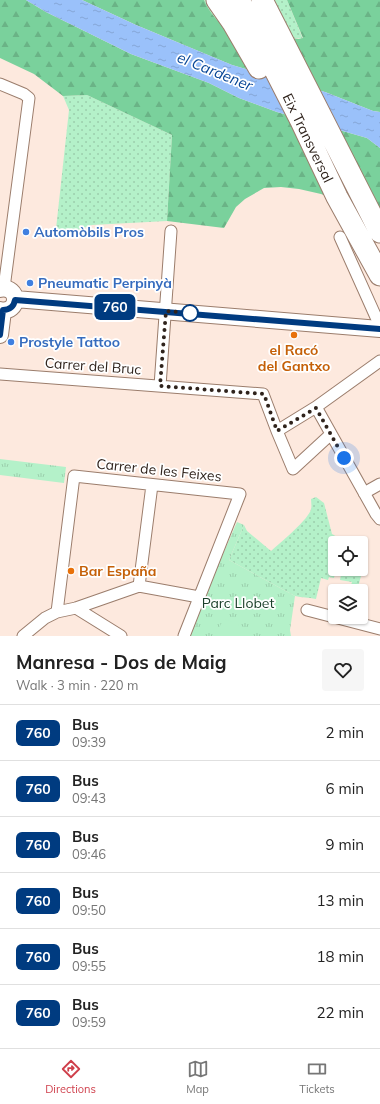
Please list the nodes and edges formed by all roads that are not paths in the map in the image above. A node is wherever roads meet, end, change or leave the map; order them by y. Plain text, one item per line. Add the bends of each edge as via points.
1 (217, 0) edge
2 (262, 0) edge
3 (278, 0) edge
4 (239, 12) edge
5 (286, 35) junction
6 (0, 84) edge
7 (171, 231) dead end
8 (380, 232) edge
9 (340, 237) dead end
10 (380, 275) edge
11 (2, 288) edge
12 (15, 300) junction
13 (2, 310) edge
14 (166, 311) junction
15 (380, 328) edge
16 (0, 335) edge
17 (380, 361) edge
18 (0, 374) edge
19 (160, 386) junction
20 (316, 408) junction
21 (277, 431) junction
22 (330, 433) junction
23 (380, 484) edge
24 (152, 485) junction
25 (364, 493) junction
26 (380, 519) edge
27 (139, 586) junction
28 (199, 596) junction
29 (76, 608) junction
30 (307, 610) dead end
31 (57, 612) junction
32 (380, 629) edge
33 (23, 636) edge
34 (121, 636) edge
35 (184, 636) edge

1 - 4 highway, Eix Transversal
2 - 5 highway
3 - 5 highway
4 - 10 highway, Eix Transversal via 306,149 337,197
5 - 8 highway, Eix Transversal via 324,121
6 - 11 street via 29,98
7 - 14 street
9 - 15 street
11 - 12 street via 11,291
12 - 13 street via 12,307
12 - 14 street
13 - 16 street
14 - 15 street
14 - 19 street
17 - 20 street
18 - 19 street, Carrer del Bruc
19 - 21 street, Carrer del Bruc via 264,394
20 - 21 street
20 - 22 street
21 - 22 street via 293,469
22 - 25 street
23 - 25 street
24 - 27 street
24 - 28 street, Carrer de les Feixes via 240,494
24 - 31 street, Carrer de les Feixes via 74,476
25 - 26 street
27 - 28 street
27 - 29 street
28 - 35 street
29 - 31 street
29 - 34 street
30 - 32 street
31 - 33 street via 45,618

